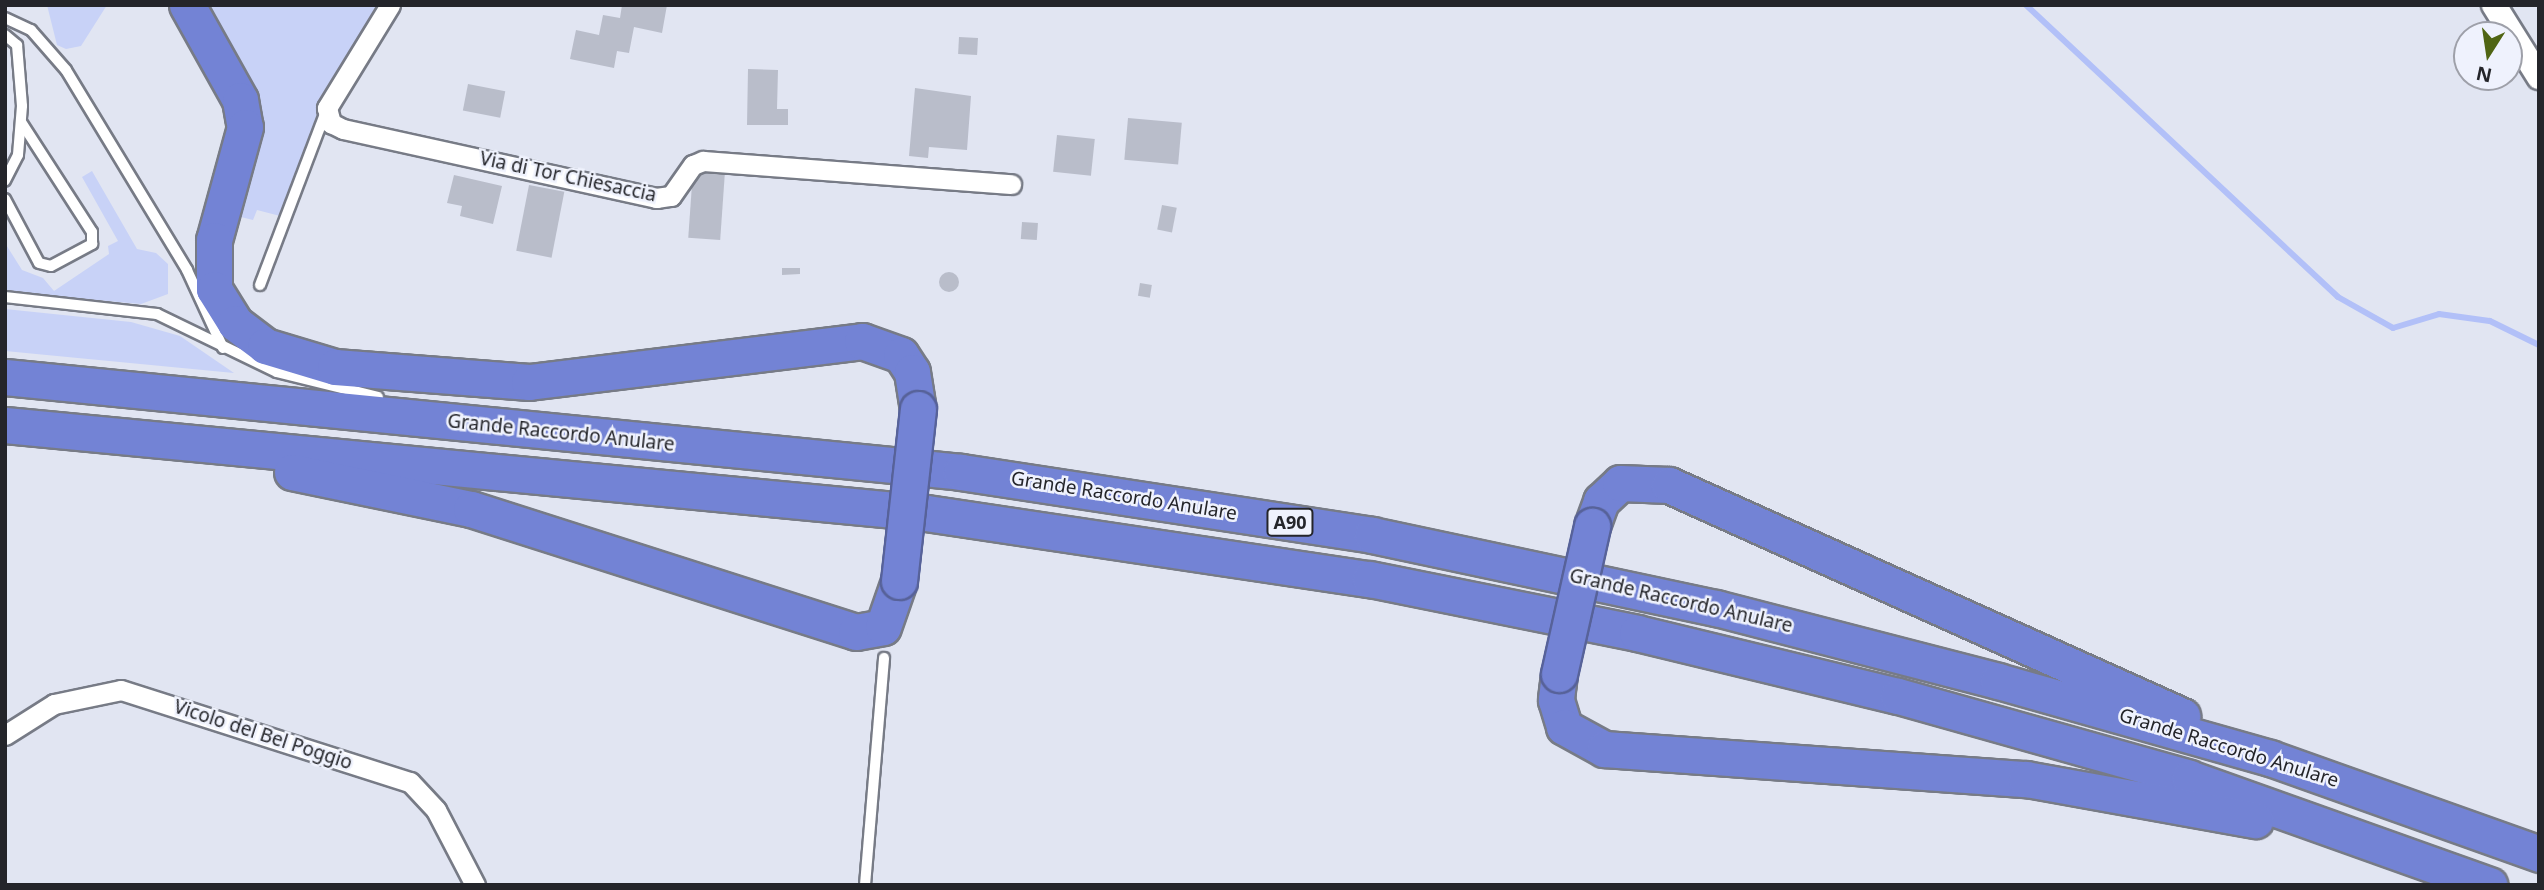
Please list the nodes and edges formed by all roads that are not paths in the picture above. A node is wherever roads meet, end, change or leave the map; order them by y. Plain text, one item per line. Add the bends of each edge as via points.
1 (187, 5) edge
2 (390, 5) edge
3 (2494, 5) edge
4 (5, 18) edge
5 (5, 35) edge
6 (2539, 77) edge
7 (327, 108) junction
8 (21, 122) junction
9 (5, 181) edge
10 (1011, 184) dead end
11 (5, 199) edge
12 (260, 285) dead end
13 (5, 297) edge
14 (223, 348) junction
15 (5, 377) edge
16 (389, 399) dead end
17 (403, 402) dead end
18 (5, 425) edge
19 (543, 432) junction
20 (110, 435) junction
21 (884, 658) dead end
22 (5, 735) edge
23 (2270, 758) junction
24 (2382, 846) junction
25 (2539, 854) edge
26 (475, 885) edge
27 (865, 885) edge
28 (2489, 885) edge

1 - 20 highway, bridge via 244,114 243,149 214,240 214,289 235,323 265,346 335,367 529,382 862,341 901,355 913,377 918,409 899,581 883,627 856,632 471,509
2 - 7 street
3 - 6 street
4 - 14 lane via 31,30 66,70 187,270
5 - 8 lane via 17,45 21,64
7 - 10 street, Via di Tor Chiesaccia via 331,123 342,129 656,198 671,195 693,165 704,161
7 - 12 lane
8 - 9 lane via 18,155
8 - 11 lane via 92,232 92,244 51,266 39,263
13 - 14 lane via 157,314
14 - 16 lane via 301,380
15 - 19 highway, Grande Raccordo Anulare / A90
17 - 19 lane
18 - 20 highway, Grande Raccordo Anulare / A90
19 - 23 highway, Grande Raccordo Anulare / A90 via 961,472 1372,535 1730,611
20 - 24 highway, Grande Raccordo Anulare / A90 via 926,513 1370,579 1637,633 1898,696 2189,778
21 - 27 lane
22 - 26 street, Vicolo del Bel Poggio via 84,694 121,690 147,698 410,782 436,810
23 - 24 highway, bridge via 1669,485 1620,483 1601,501 1556,700 1564,727 1604,749 2026,779
23 - 25 highway, Grande Raccordo Anulare / A90
24 - 28 highway, Grande Raccordo Anulare / A90

